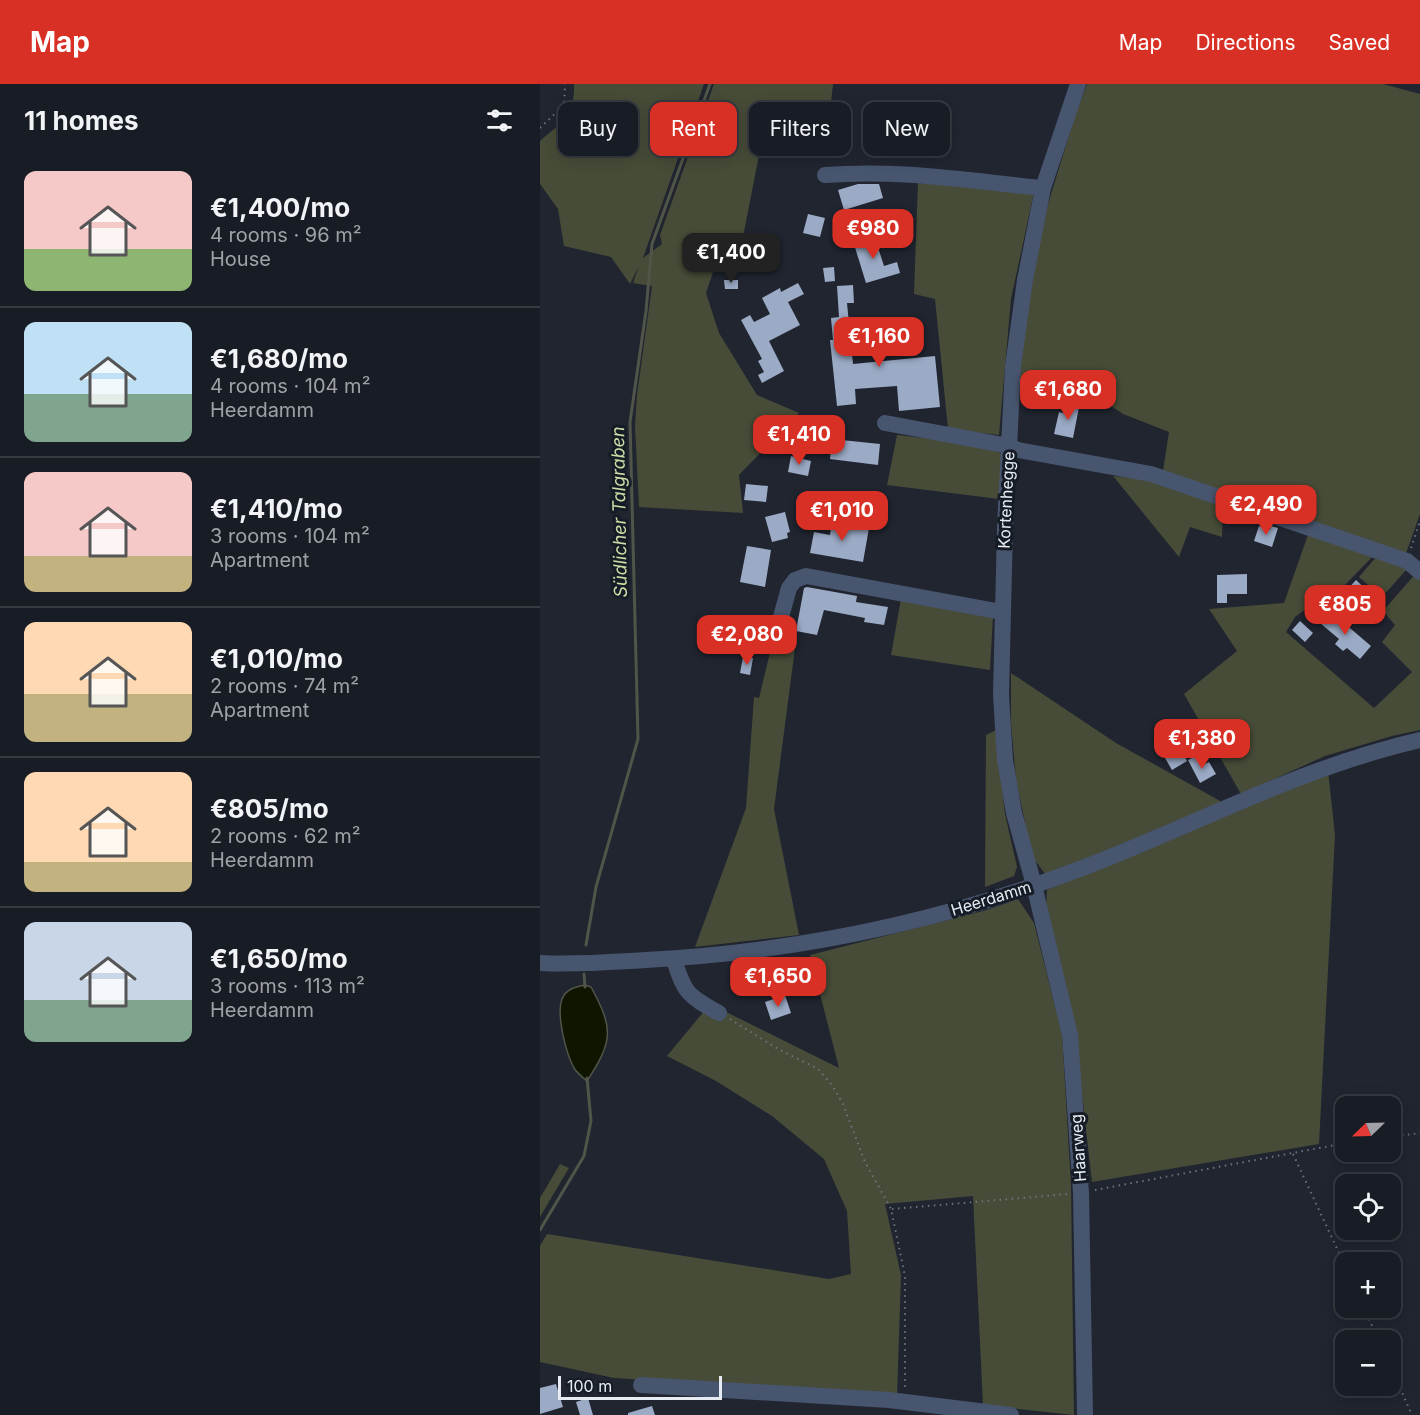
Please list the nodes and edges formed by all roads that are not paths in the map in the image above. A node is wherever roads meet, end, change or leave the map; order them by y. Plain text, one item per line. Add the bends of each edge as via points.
1 (1078, 84) edge
2 (825, 175) dead end
3 (1043, 188) junction
4 (885, 423) dead end
5 (1009, 446) junction
6 (1420, 572) edge
7 (1002, 612) junction
8 (776, 635) dead end
9 (1420, 740) edge
10 (1034, 885) junction
11 (674, 959) junction
12 (540, 963) edge
13 (719, 1013) road end
14 (641, 1385) dead end
15 (1011, 1415) edge
16 (1084, 1415) edge

1 - 3 street, Kortenhegge
2 - 3 street via 865,172
3 - 5 street, Kortenhegge via 1013,366
4 - 5 street
5 - 6 street via 1151,474 1407,561
5 - 7 street, Kortenhegge
7 - 8 street via 806,576 795,580 789,588
7 - 10 street, Kortenhegge via 1000,695 1005,760 1014,813
9 - 10 street, Heerdamm via 1318,770
10 - 11 street, Heerdamm via 856,934 760,951
10 - 16 street, Haarweg via 1070,1035 1081,1193
11 - 12 street, Heerdamm
11 - 13 street via 681,984 697,1001
14 - 15 street via 904,1402

